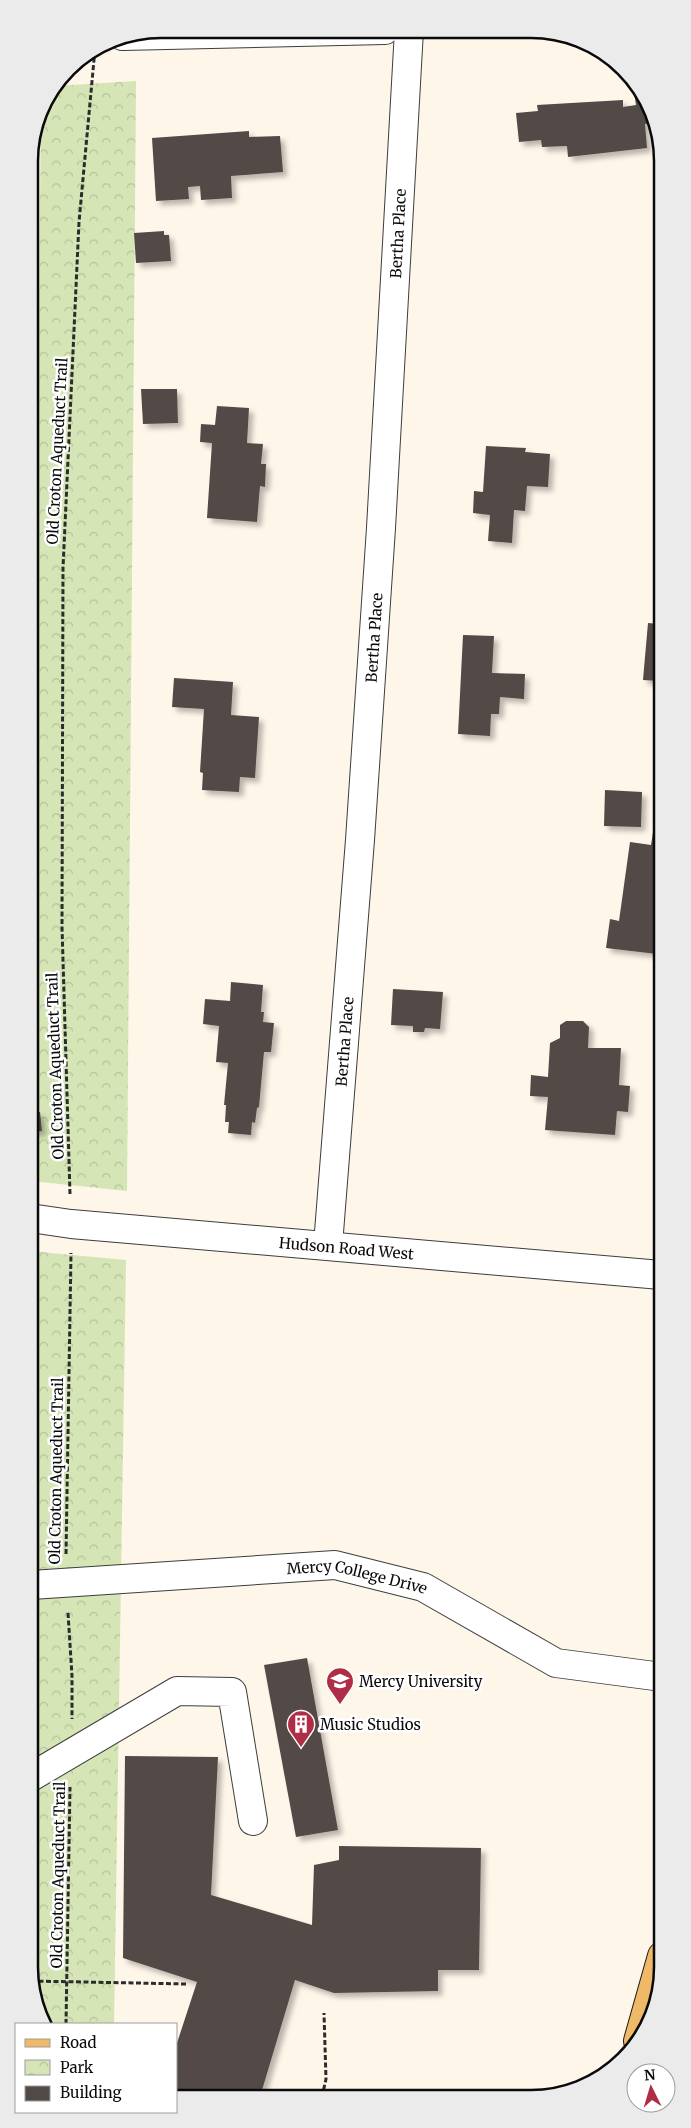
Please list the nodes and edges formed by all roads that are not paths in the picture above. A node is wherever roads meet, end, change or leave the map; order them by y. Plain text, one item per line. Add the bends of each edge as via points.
1 (409, 38) edge
2 (38, 1219) edge
3 (328, 1245) junction
4 (653, 1274) edge
5 (38, 1585) edge
6 (653, 1676) edge
7 (38, 1773) edge
8 (253, 1822) dead end

1 - 3 street, Bertha Place via 382,518
2 - 3 street, Hudson Road West
3 - 4 street, Hudson Road West
5 - 6 street, Mercy College Drive via 335,1566 423,1587 556,1663
7 - 8 street via 177,1691 232,1692

